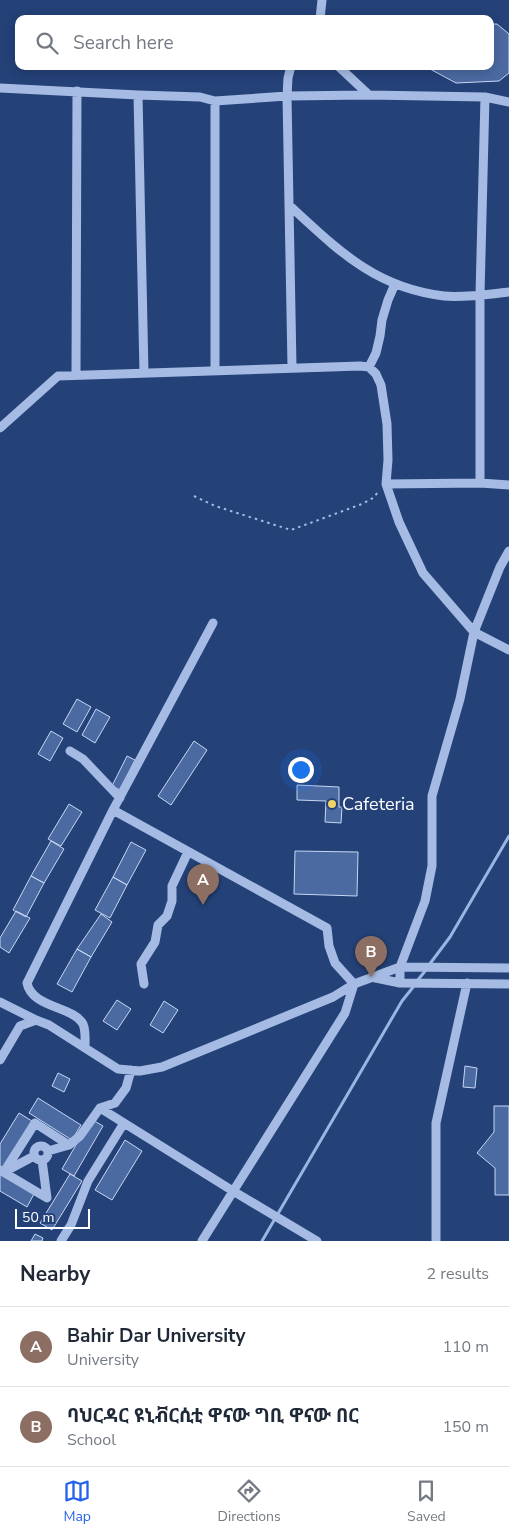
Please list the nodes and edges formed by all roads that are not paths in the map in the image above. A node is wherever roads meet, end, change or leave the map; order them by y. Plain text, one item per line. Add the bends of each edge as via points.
1 (322, 0) edge
2 (320, 15) edge
3 (290, 70) edge
4 (342, 70) edge
5 (0, 88) edge
6 (77, 91) junction
7 (138, 95) junction
8 (369, 95) junction
9 (287, 96) junction
10 (485, 97) junction
11 (215, 101) junction
12 (509, 102) edge
13 (290, 206) junction
14 (396, 284) junction
15 (509, 292) edge
16 (480, 294) junction
17 (292, 367) junction
18 (369, 368) junction
19 (216, 369) junction
20 (144, 372) junction
21 (76, 375) junction
22 (0, 428) edge
23 (480, 483) junction
24 (386, 484) junction
25 (509, 485) edge
26 (509, 551) edge
27 (214, 623) dead end
28 (474, 632) junction
29 (509, 650) edge
30 (70, 751) dead end
31 (120, 798) junction
32 (113, 810) junction
33 (188, 852) junction
34 (400, 967) junction
35 (509, 968) edge
36 (371, 976) junction
37 (400, 983) junction
38 (467, 983) junction
39 (144, 984) dead end
40 (354, 984) junction
41 (509, 984) edge
42 (0, 1002) edge
43 (36, 1020) junction
44 (85, 1048) junction
45 (0, 1060) edge
46 (131, 1070) junction
47 (100, 1108) junction
48 (124, 1123) junction
49 (23, 1142) junction
50 (69, 1145) junction
51 (48, 1151) junction
52 (37, 1155) junction
53 (2, 1171) edge
54 (233, 1191) junction
55 (61, 1241) edge
56 (202, 1241) edge
57 (317, 1241) edge
58 (436, 1241) edge

1 - 2 street
3 - 9 street
4 - 8 street
5 - 6 street
6 - 7 street
6 - 21 street
7 - 11 street via 200,97
7 - 20 street
8 - 9 street
8 - 10 street
9 - 11 street
9 - 13 street
10 - 12 street
10 - 16 street
11 - 19 street
13 - 14 street via 338,251 369,272
13 - 17 street
14 - 16 street via 445,296
14 - 18 street
15 - 16 street
16 - 23 street
17 - 18 street
17 - 19 street
18 - 24 street via 381,385 386,414
19 - 20 street
20 - 21 street
21 - 22 street via 58,376
23 - 24 street
23 - 25 street
24 - 28 street via 399,522 423,573
26 - 28 street
27 - 31 street
28 - 29 street
28 - 34 street via 460,699 432,796 432,866 424,901
30 - 31 street via 83,759
31 - 32 street
32 - 33 street
32 - 44 street via 27,983 29,990 40,1000 82,1023
33 - 39 street via 172,886 167,916 158,925 155,942 141,964
33 - 40 street via 326,928 335,963
34 - 35 street
34 - 36 street
34 - 37 street
36 - 37 street
36 - 40 street
37 - 38 street
38 - 41 street
38 - 58 street via 436,1123
40 - 46 street via 333,997 162,1067
40 - 54 street via 345,1013
42 - 43 street
43 - 44 street
43 - 45 street via 20,1026
44 - 46 street via 118,1069
46 - 47 street via 126,1088 115,1103
47 - 48 street
47 - 50 street via 80,1136
48 - 54 street
48 - 55 street via 88,1181 71,1225
49 - 50 street via 35,1122
49 - 52 street
49 - 53 street
50 - 51 street
51 - 52 street via 47,1156
51 - 52 street via 43,1145 38,1146
52 - 53 street
52 - 53 street via 46,1198
54 - 56 street
54 - 57 street

